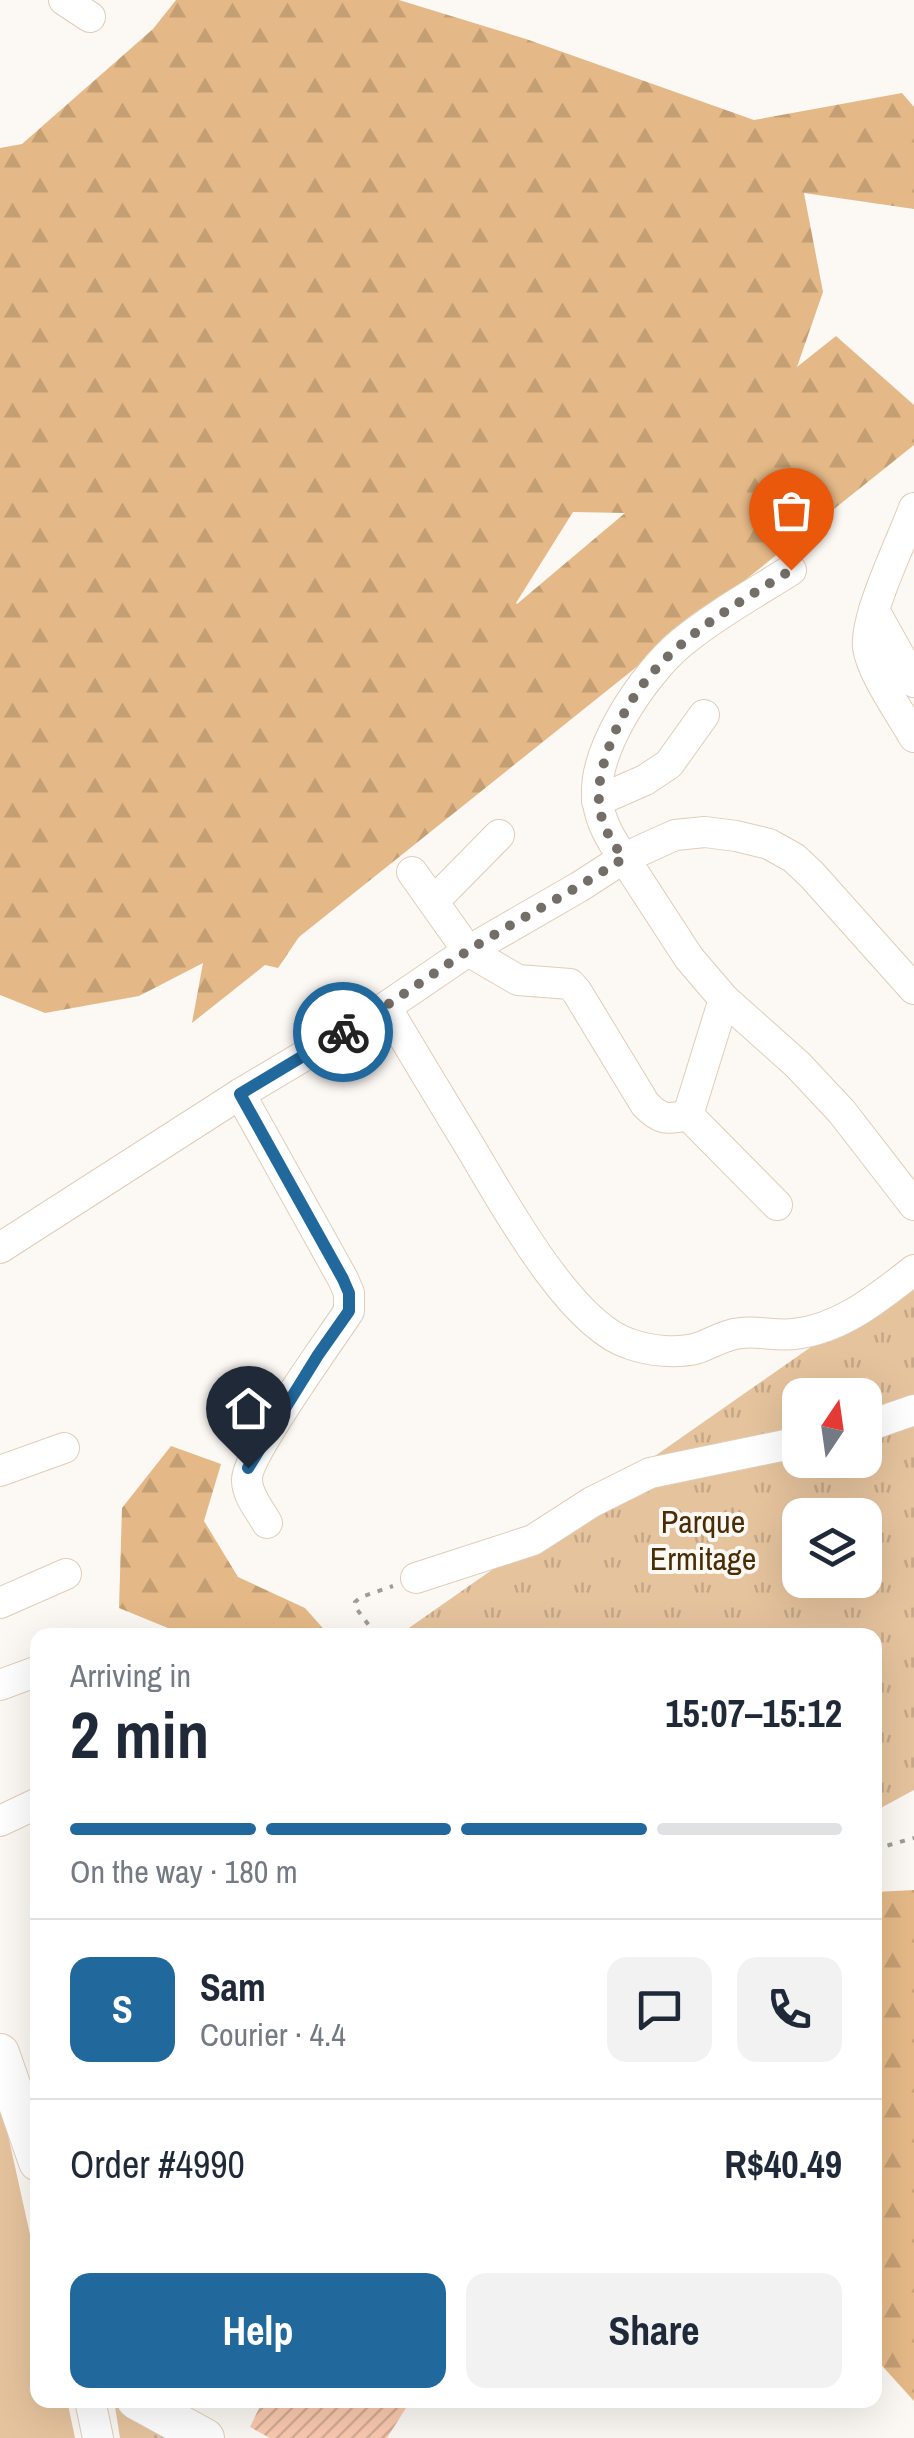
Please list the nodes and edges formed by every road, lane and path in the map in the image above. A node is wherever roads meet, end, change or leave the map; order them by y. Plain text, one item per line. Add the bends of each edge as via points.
1 (64, 0) edge
2 (90, 18) dead end
3 (914, 508) edge
4 (791, 570) dead end
5 (874, 610) junction
6 (914, 682) edge
7 (704, 715) dead end
8 (914, 737) edge
9 (597, 800) junction
10 (499, 835) dead end
11 (624, 858) junction
12 (412, 872) dead end
13 (434, 901) junction
14 (468, 951) junction
15 (914, 989) edge
16 (724, 999) junction
17 (386, 1007) junction
18 (240, 1094) junction
19 (688, 1115) junction
20 (777, 1205) dead end
21 (914, 1205) edge
22 (0, 1248) edge
23 (914, 1270) edge
24 (914, 1410) edge
25 (882, 1421) edge
26 (782, 1446) edge
27 (64, 1448) dead end
28 (0, 1470) edge
29 (267, 1523) dead end
30 (66, 1574) dead end
31 (416, 1578) joint
32 (0, 1603) edge
33 (371, 1628) edge
34 (30, 1674) edge
35 (0, 1686) edge
36 (30, 1807) edge
37 (0, 1820) edge
38 (914, 1838) edge
39 (882, 1846) edge
40 (0, 2053) edge
41 (30, 2118) edge
42 (92, 2408) edge
43 (151, 2408) edge
44 (98, 2438) edge
45 (205, 2438) edge

1 - 2 street
3 - 5 street
4 - 9 street via 681,643 646,678 612,739
5 - 6 street
5 - 8 street via 868,646 875,669
7 - 9 street via 668,764
9 - 11 street via 606,832
10 - 13 street
11 - 14 street
11 - 15 street via 675,835 705,832 769,844 812,875
11 - 16 street via 688,958
12 - 13 street
13 - 14 street
14 - 17 street
14 - 19 street via 518,980 570,984 654,1114
16 - 19 street
16 - 21 street via 842,1112
17 - 18 street
17 - 23 street via 532,1250 580,1308 619,1340 683,1351 736,1333 820,1329
18 - 22 street
18 - 29 street via 343,1279 350,1305 248,1468 246,1482
19 - 20 street
24 - 25 street
26 - 31 street via 650,1473 533,1540
27 - 28 street
30 - 32 street
31 - 33 path via 355,1602
34 - 35 street
36 - 37 street
38 - 39 path
40 - 41 main road
42 - 44 street
43 - 45 main road

